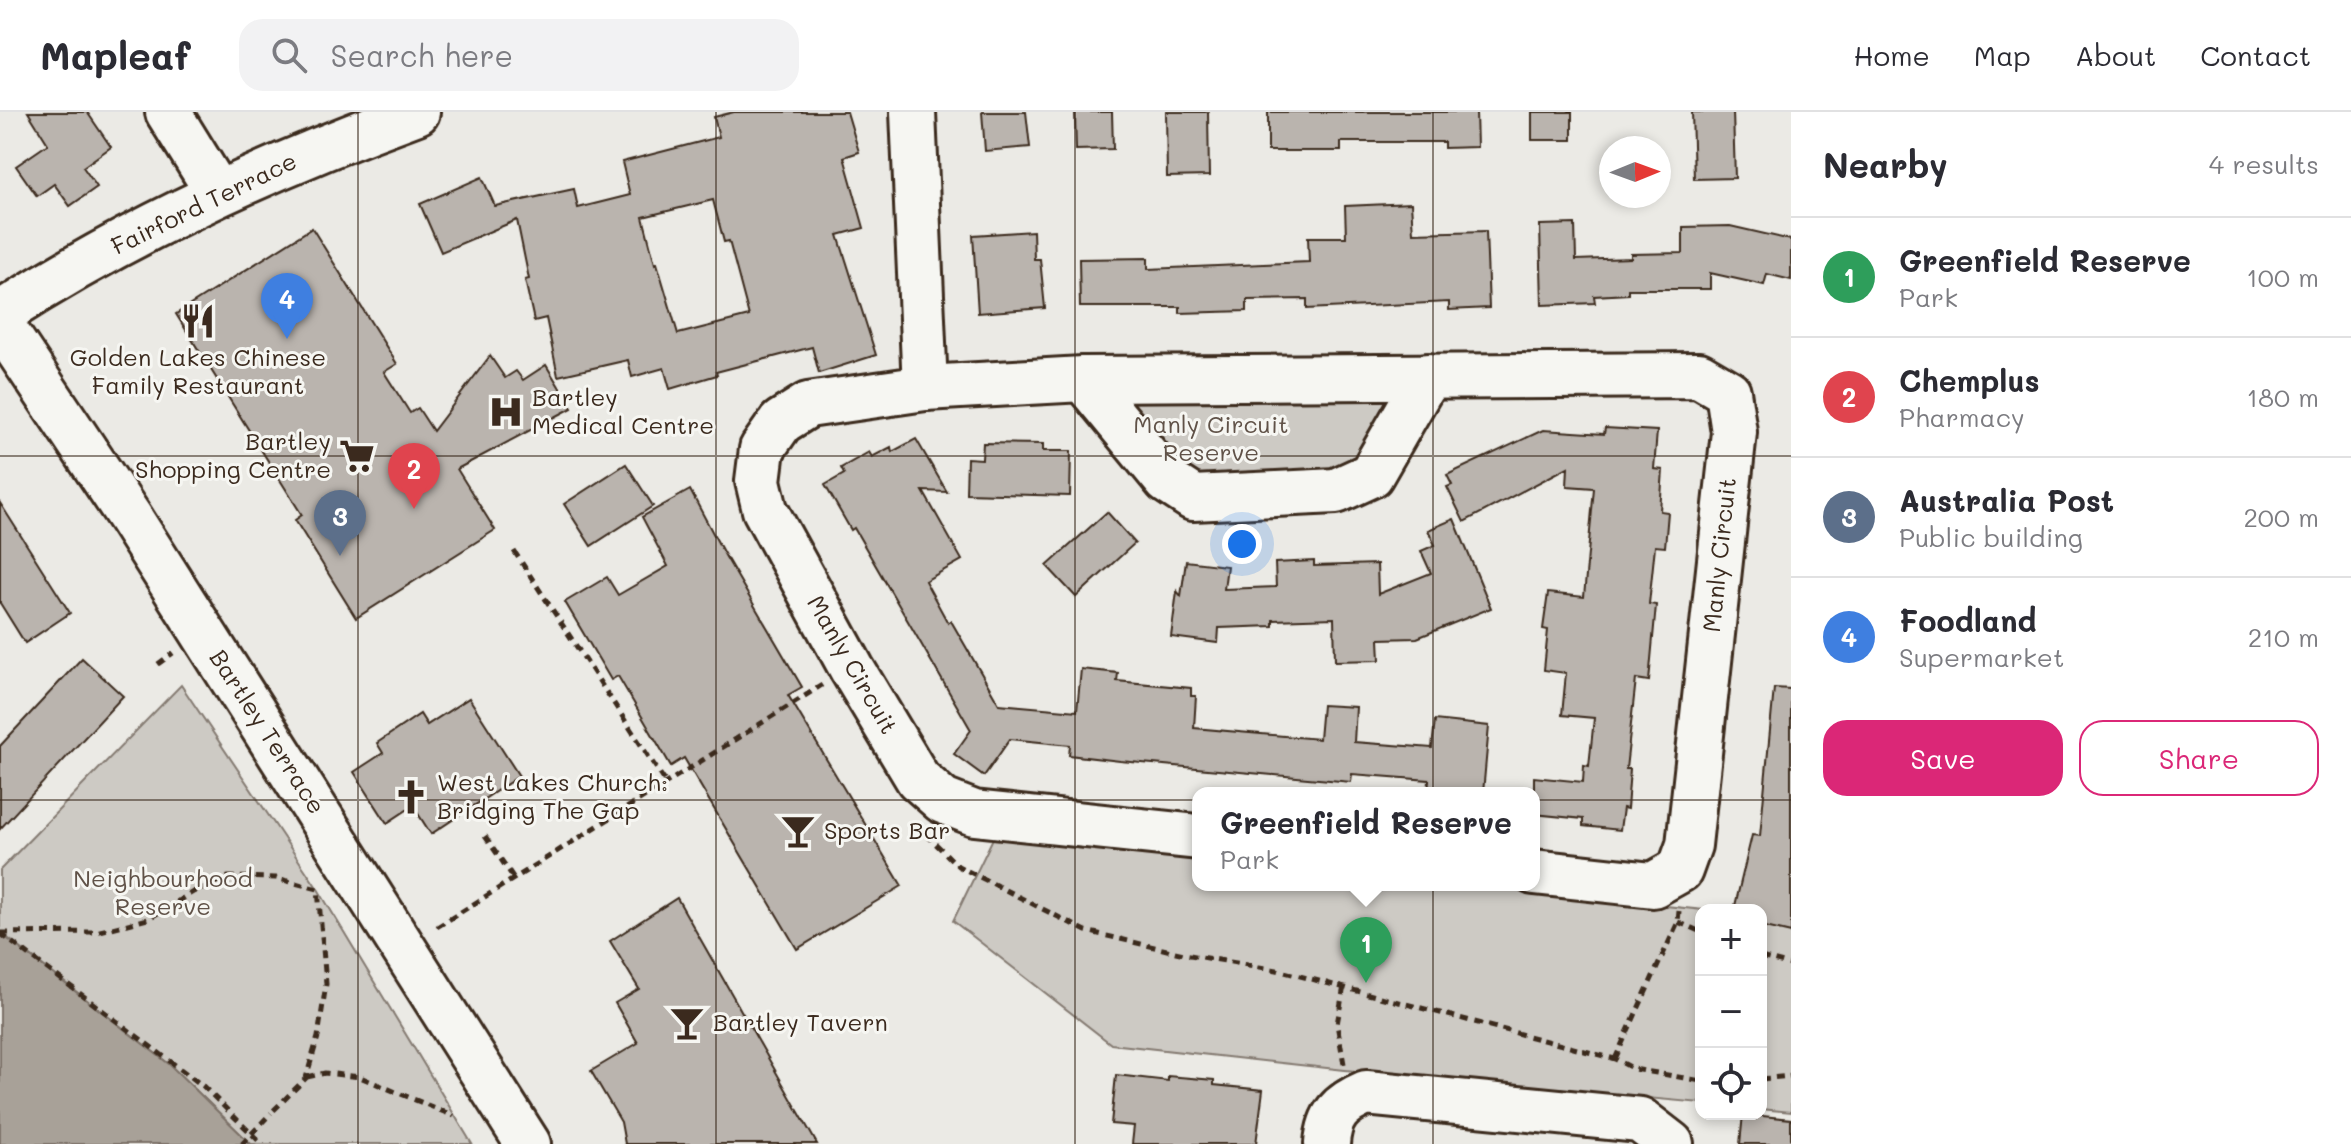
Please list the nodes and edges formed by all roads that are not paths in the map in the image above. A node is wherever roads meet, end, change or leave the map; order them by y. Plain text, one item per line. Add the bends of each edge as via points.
1 (168, 112) edge
2 (417, 112) edge
3 (913, 112) edge
4 (218, 193) junction
5 (0, 314) edge
6 (0, 323) edge
7 (1428, 376) junction
8 (1083, 379) junction
9 (925, 388) junction
10 (1192, 836) edge
11 (1540, 873) edge
12 (528, 1144) edge
13 (1327, 1144) edge
14 (1671, 1144) edge

1 - 4 street
2 - 4 street, Fairford Terrace
3 - 9 street
4 - 5 street, Fairford Terrace
6 - 12 street, Bartley Terrace
7 - 8 street, Manly Circuit
7 - 8 street via 1371,475 1336,491 1193,498 1167,481
7 - 11 street, Manly Circuit via 1699,375 1728,392 1734,432 1689,845 1680,870 1653,885
8 - 9 street, Manly Circuit
9 - 10 street, Manly Circuit via 808,405 781,422 762,449 758,481 765,510 852,669 918,779 943,801 974,813
13 - 14 street via 1328,1125 1346,1101 1366,1093 1640,1120

